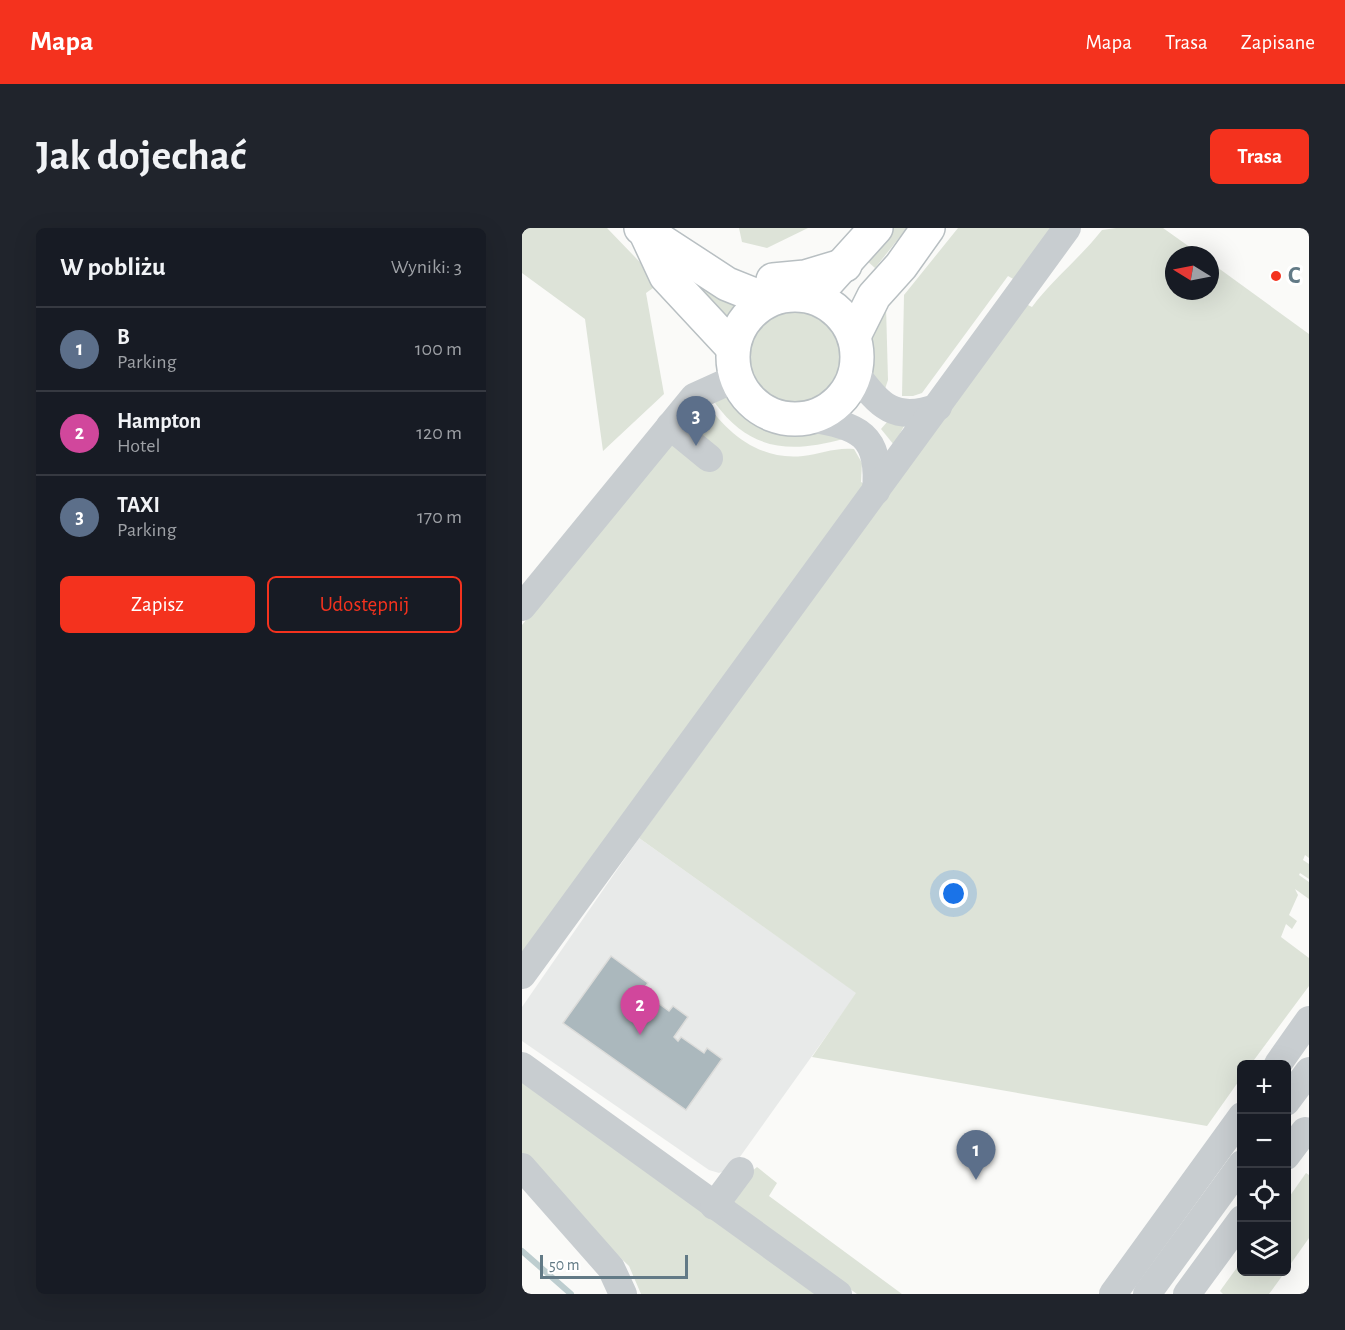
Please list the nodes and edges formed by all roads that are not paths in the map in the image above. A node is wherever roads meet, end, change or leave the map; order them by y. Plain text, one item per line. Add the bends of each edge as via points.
1 (876, 228) edge
2 (928, 228) edge
3 (1067, 228) edge
4 (643, 230) edge
5 (844, 265) junction
6 (708, 271) junction
7 (812, 297) junction
8 (767, 300) junction
9 (854, 336) junction
10 (734, 363) junction
11 (855, 372) junction
12 (938, 406) junction
13 (808, 418) junction
14 (670, 426) junction
15 (709, 458) dead end
16 (876, 491) junction
17 (522, 607) edge
18 (522, 975) edge
19 (1309, 1020) edge
20 (1281, 1060) edge
21 (522, 1065) edge
22 (1309, 1071) edge
23 (1291, 1096) edge
24 (1237, 1123) edge
25 (522, 1167) edge
26 (1239, 1168) edge
27 (740, 1172) dead end
28 (714, 1206) junction
29 (1240, 1222) edge
30 (1198, 1291) edge
31 (623, 1294) edge
32 (838, 1294) edge
33 (1113, 1294) edge
34 (1147, 1294) edge

1 - 5 main road
2 - 9 main road via 874,296
3 - 12 lane
4 - 6 main road
4 - 10 main road via 666,276
5 - 6 main road via 805,277 766,281
5 - 7 main road
6 - 8 main road via 742,292
7 - 8 main road via 793,294
7 - 9 main road via 833,307
8 - 10 main road via 746,318 737,332
9 - 11 main road
10 - 13 main road via 748,399 766,412 786,419
10 - 14 lane
11 - 12 lane via 877,400 898,413 918,414
11 - 13 main road via 846,393 829,409
12 - 16 lane
13 - 16 lane via 839,423 866,437 878,470
14 - 15 lane
14 - 17 lane
16 - 18 lane
19 - 20 lane
21 - 28 lane
22 - 23 lane
24 - 33 lane
25 - 31 lane via 611,1269
26 - 34 lane
27 - 28 lane
28 - 32 lane
29 - 30 lane

